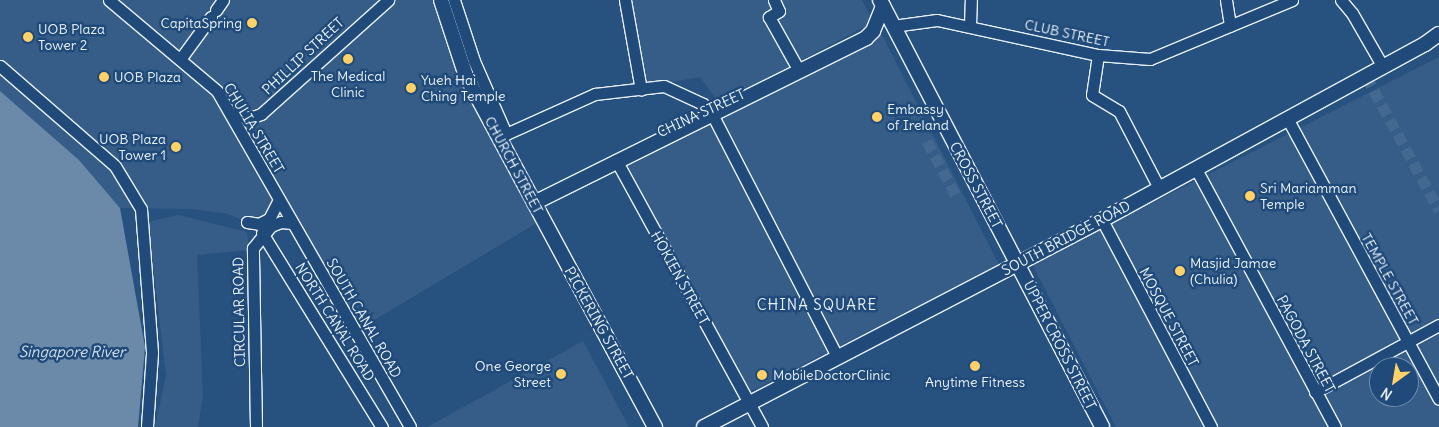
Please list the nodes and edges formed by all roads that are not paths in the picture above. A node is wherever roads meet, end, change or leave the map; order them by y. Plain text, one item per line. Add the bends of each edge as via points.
1 (109, 0) edge
2 (223, 0) edge
3 (388, 0) edge
4 (441, 0) edge
5 (454, 0) edge
6 (625, 0) edge
7 (774, 0) edge
8 (970, 0) edge
9 (1226, 0) edge
10 (1292, 0) edge
11 (1341, 0) edge
12 (881, 3) edge
13 (970, 25) junction
14 (893, 26) junction
15 (1230, 26) junction
16 (1439, 34) edge
17 (1432, 43) edge
18 (1098, 56) junction
19 (181, 58) junction
20 (0, 66) edge
21 (1383, 66) junction
22 (798, 70) junction
23 (641, 90) junction
24 (712, 113) junction
25 (231, 114) junction
26 (1287, 118) junction
27 (614, 156) junction
28 (1196, 169) junction
29 (1159, 188) junction
30 (279, 199) junction
31 (532, 200) junction
32 (542, 220) joint
33 (1102, 220) junction
34 (247, 222) dead end
35 (292, 223) junction
36 (262, 233) junction
37 (1017, 263) junction
38 (1439, 325) edge
39 (1407, 342) junction
40 (838, 358) junction
41 (1315, 392) junction
42 (1439, 399) edge
43 (749, 404) junction
44 (147, 427) edge
45 (256, 427) edge
46 (382, 427) edge
47 (410, 427) edge
48 (656, 427) edge
49 (704, 427) edge
50 (762, 427) edge
51 (1102, 427) edge
52 (1212, 427) edge
53 (1335, 427) edge

1 - 19 street, CHULIA STREET
2 - 19 street
3 - 25 street, PHILLIP STREET via 262,114 250,118
4 - 31 main road, CHURCH STREET via 466,76
5 - 23 street via 474,61 506,134 595,94
6 - 23 street
7 - 22 street via 779,11 769,17
8 - 13 street
9 - 15 street
10 - 15 street, CLUB STREET
11 - 21 street
12 - 14 main road, CROSS STREET
12 - 22 main road, CHINA STREET via 873,31 867,30
13 - 14 street, CLUB STREET via 921,20
13 - 18 street, CLUB STREET
14 - 37 main road, CROSS STREET
15 - 18 street, CLUB STREET via 1150,59
16 - 17 main road, SOUTH BRIDGE ROAD
17 - 21 main road, SOUTH BRIDGE ROAD
18 - 29 street via 1092,95 1119,111
19 - 25 street, CHULIA STREET via 218,91
20 - 44 street via 115,166 141,209 152,353
21 - 26 main road, SOUTH BRIDGE ROAD
22 - 24 main road, CHINA STREET
23 - 24 street via 664,86 703,104
24 - 27 main road, CHINA STREET
24 - 40 street
25 - 30 street, CHULIA STREET
26 - 28 main road, SOUTH BRIDGE ROAD
26 - 39 street, TEMPLE STREET
27 - 31 main road, CHINA STREET
27 - 43 street, HOKIEN STREET
28 - 29 main road, SOUTH BRIDGE ROAD
28 - 41 street, PAGODA STREET
29 - 33 main road, SOUTH BRIDGE ROAD
30 - 34 street via 269,219 258,224
30 - 35 street, CHULIA STREET
31 - 32 main road, CHURCH STREET
32 - 48 main road, PICKERING STREET
33 - 37 main road, SOUTH BRIDGE ROAD
33 - 52 street, MOSQUE STREET
35 - 36 street via 276,224
35 - 47 street, SOUTH CANAL ROAD
36 - 45 street, CIRCULAR ROAD via 253,255
36 - 46 street, NORTH CANAL ROAD
37 - 40 main road, SOUTH BRIDGE ROAD
37 - 51 main road, UPPER CROSS STREET
38 - 39 street
39 - 41 street
39 - 42 street, TEMPLE STREET
40 - 43 main road, SOUTH BRIDGE ROAD
41 - 53 street, PAGODA STREET
43 - 49 main road, SOUTH BRIDGE ROAD
43 - 50 street, HOKIEN STREET

